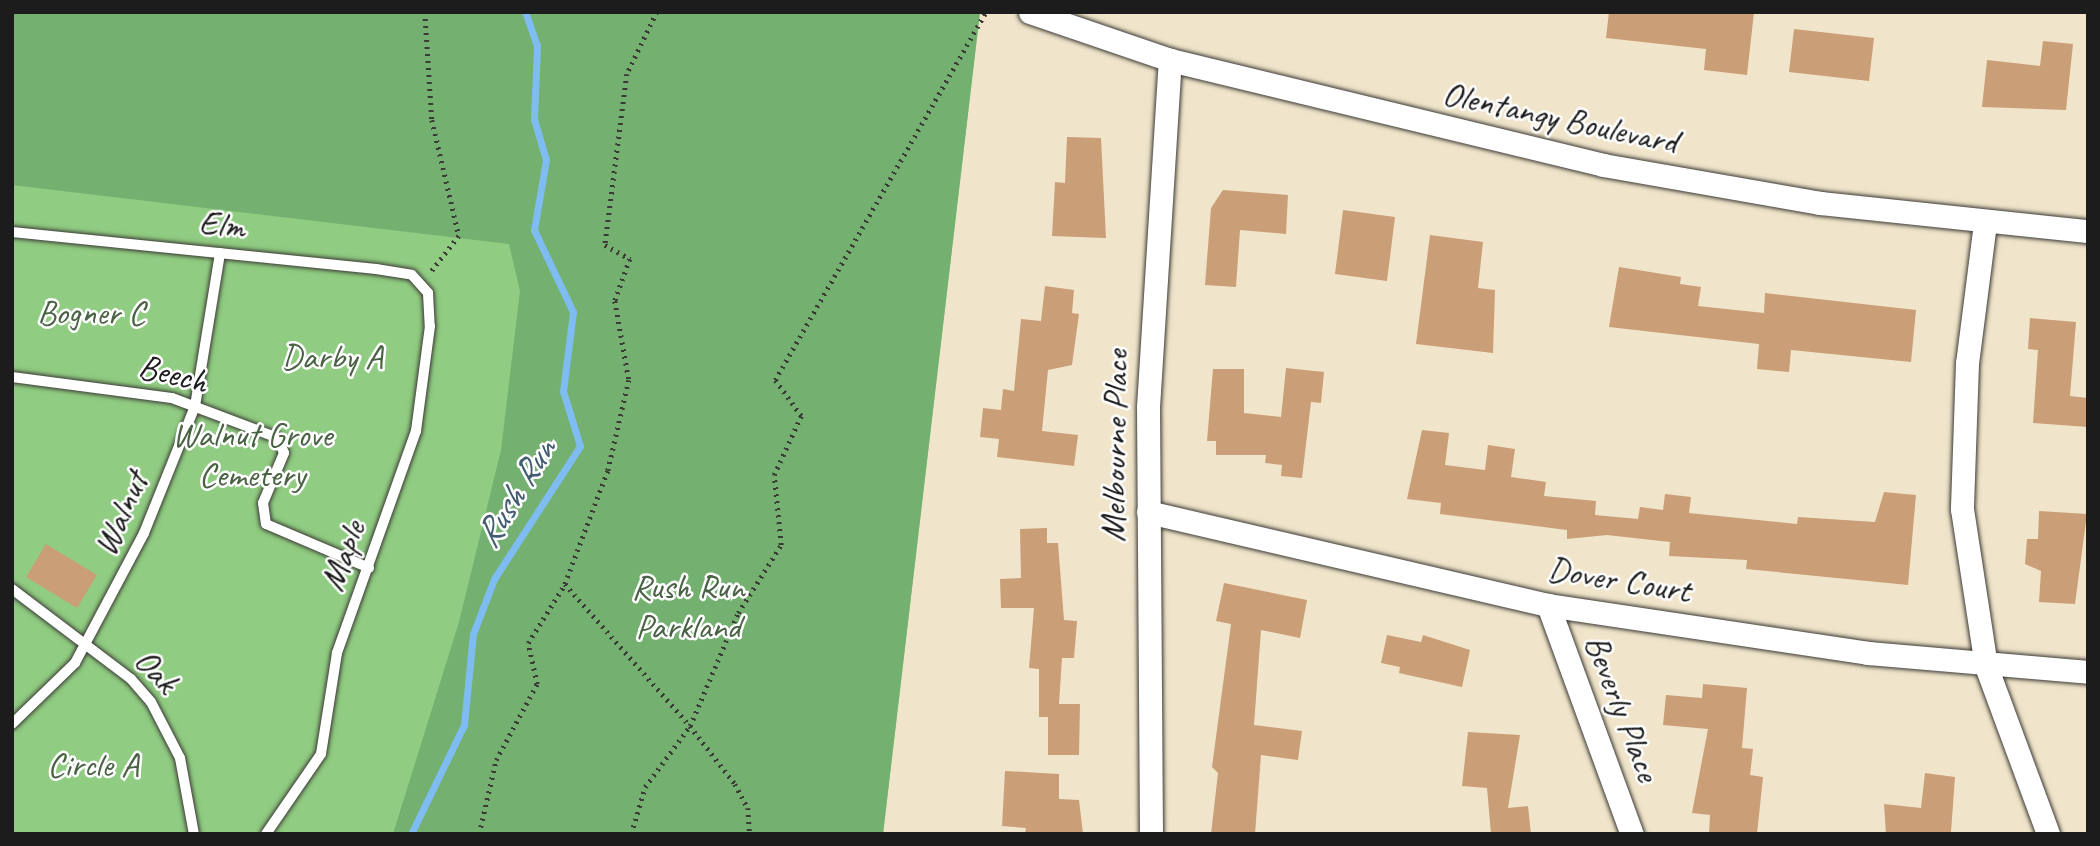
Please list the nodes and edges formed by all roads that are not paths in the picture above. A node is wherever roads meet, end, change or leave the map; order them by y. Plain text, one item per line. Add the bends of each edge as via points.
1 (1030, 12) edge
2 (1170, 60) junction
3 (1985, 223) junction
4 (2088, 231) edge
5 (12, 232) edge
6 (220, 253) junction
7 (422, 283) joint
8 (12, 377) edge
9 (195, 406) junction
10 (1148, 512) junction
11 (369, 568) junction
12 (12, 589) edge
13 (1548, 606) junction
14 (87, 644) junction
15 (1986, 666) junction
16 (2088, 673) edge
17 (12, 724) edge
18 (194, 834) edge
19 (266, 834) edge
20 (1151, 834) edge
21 (1632, 834) edge
22 (2048, 834) edge

1 - 2 street, Olentangy Boulevard
2 - 3 street, Olentangy Boulevard via 1603,165
2 - 10 street, Melbourne Place via 1156,249
3 - 4 street, Olentangy Boulevard
3 - 15 street via 1961,435 1962,509
5 - 6 lane, Elm
6 - 7 lane, Elm via 376,269 412,275
6 - 9 lane, Walnut
7 - 11 lane, Maple via 430,326 416,431
8 - 9 lane, Beech via 127,390
9 - 11 lane, Beech via 283,444 263,503 266,524
9 - 14 lane, Walnut via 144,533
10 - 13 street, Dover Court
10 - 20 street, Melbourne Place
11 - 19 lane, Maple via 327,688 321,754
12 - 14 lane, Oak
13 - 15 street, Dover Court
13 - 21 street, Beverly Place
14 - 17 lane, Walnut via 55,686
14 - 18 lane, Oak via 131,679 168,731 190,794
15 - 16 street, Dover Court
15 - 22 street

